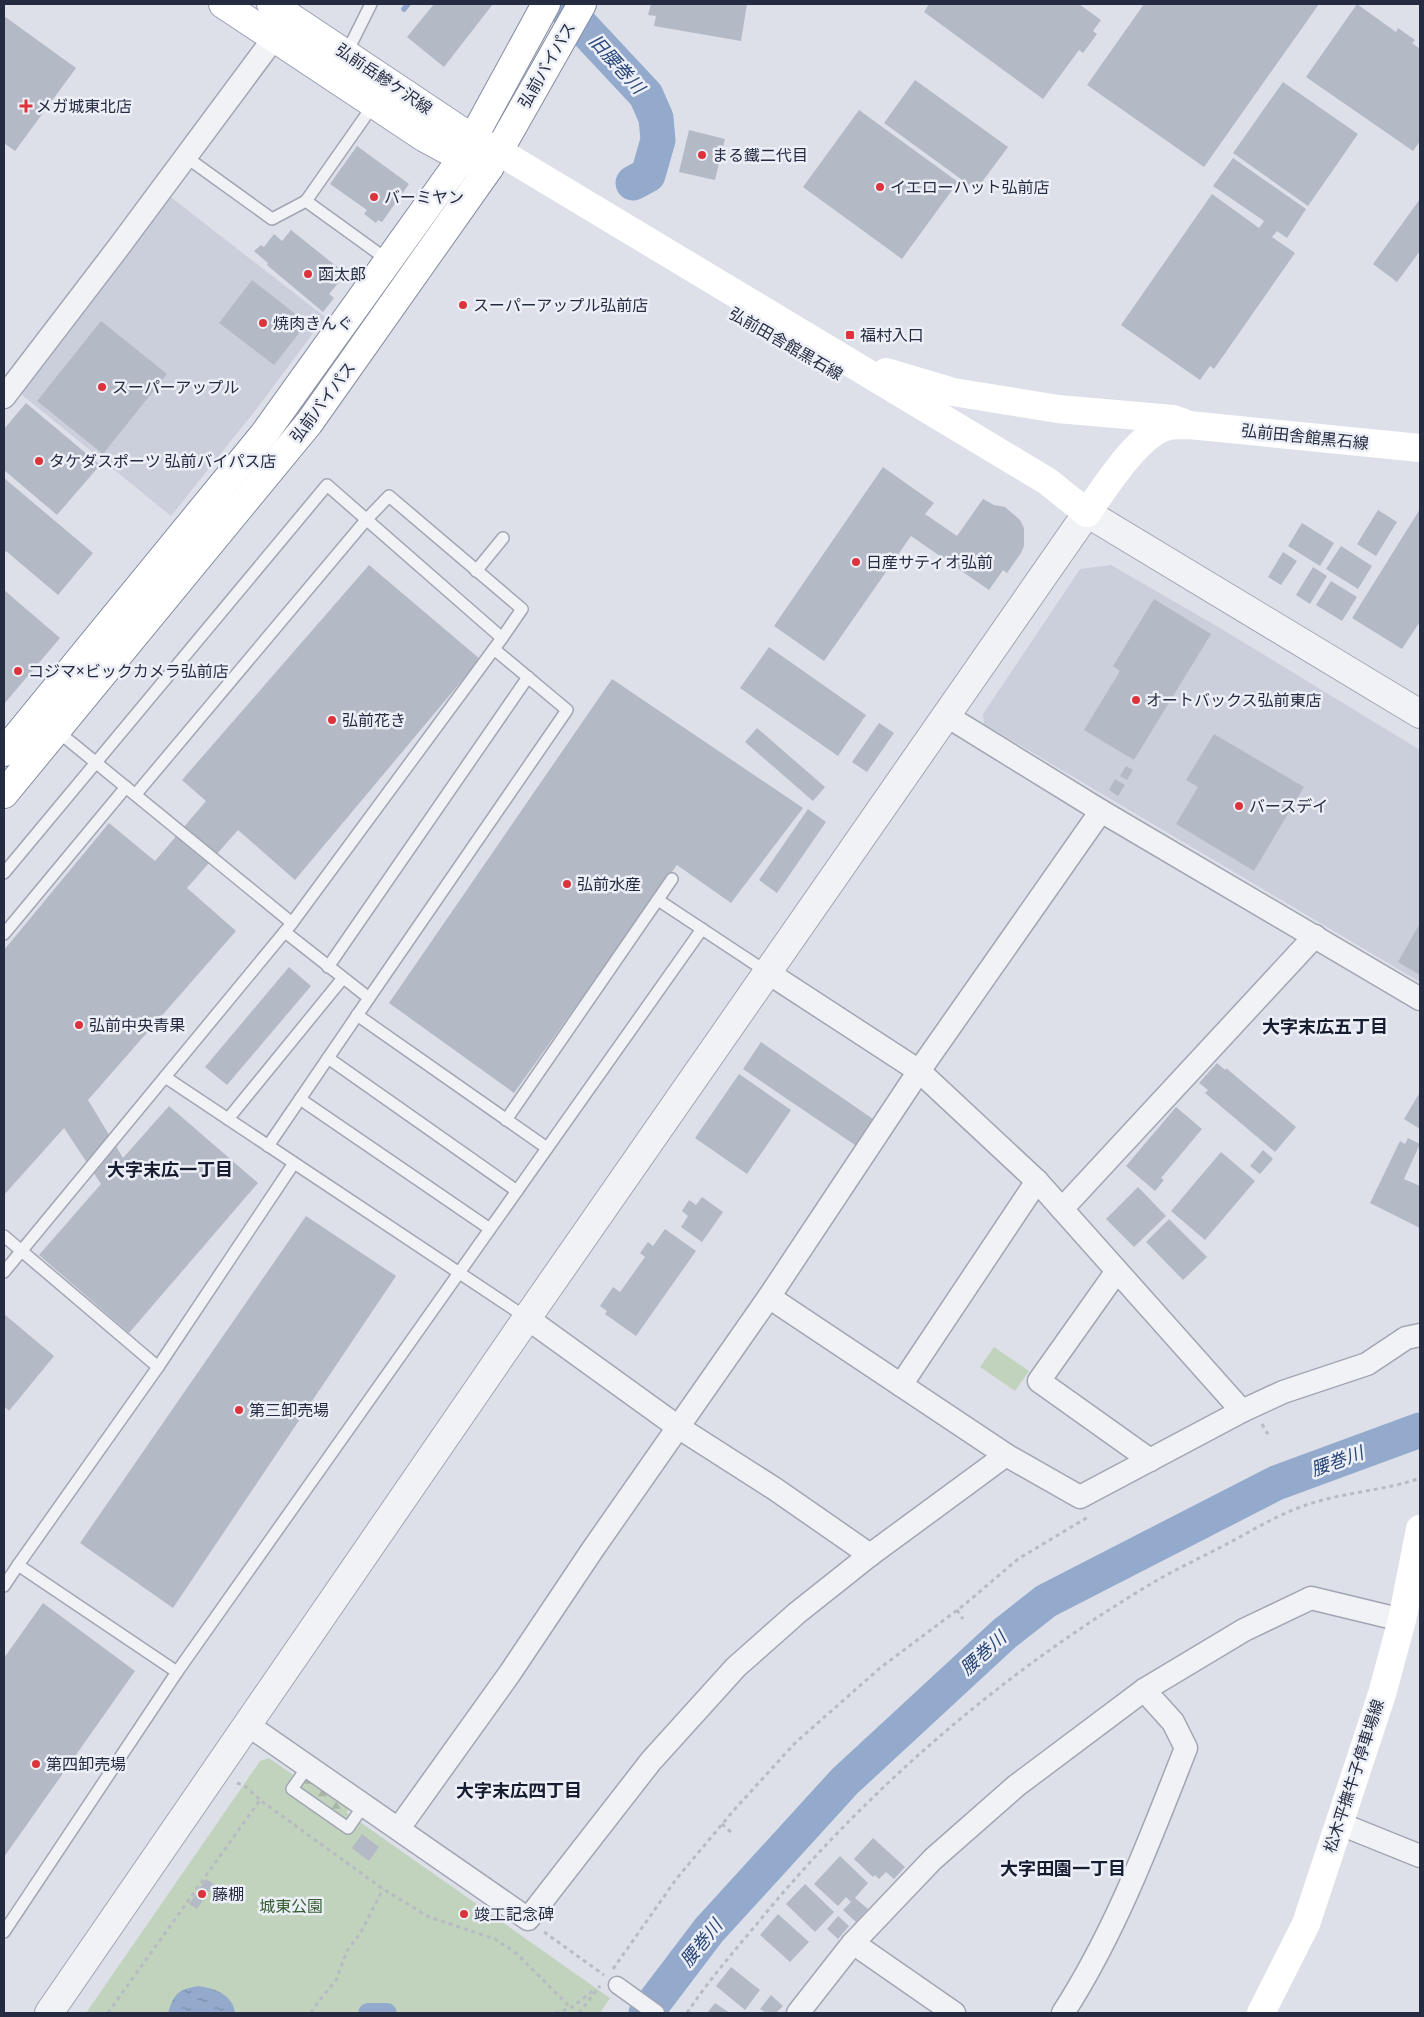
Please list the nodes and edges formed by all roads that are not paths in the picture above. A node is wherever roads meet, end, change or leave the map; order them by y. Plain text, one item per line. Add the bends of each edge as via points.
1 (223, 4) edge
2 (271, 4) edge
3 (371, 4) edge
4 (582, 4) edge
5 (541, 12) edge
6 (274, 38) junction
7 (340, 66) junction
8 (374, 104) junction
9 (468, 148) junction
10 (186, 157) junction
11 (494, 160) junction
12 (306, 201) junction
13 (389, 260) junction
14 (844, 359) junction
15 (4, 397) edge
16 (1189, 425) junction
17 (1420, 448) edge
18 (1087, 513) junction
19 (366, 520) junction
20 (503, 538) dead end
21 (476, 571) junction
22 (502, 638) junction
23 (494, 649) junction
24 (528, 677) junction
25 (1420, 714) edge
26 (947, 716) junction
27 (56, 730) junction
28 (4, 752) edge
29 (95, 763) junction
30 (126, 787) junction
31 (4, 794) edge
32 (136, 794) junction
33 (1101, 811) junction
34 (4, 873) edge
35 (672, 879) dead end
36 (658, 900) junction
37 (288, 928) junction
38 (702, 929) junction
39 (4, 934) edge
40 (1315, 936) junction
41 (328, 967) junction
42 (767, 972) junction
43 (343, 978) junction
44 (369, 998) junction
45 (1420, 1000) edge
46 (357, 1015) junction
47 (328, 1058) junction
48 (919, 1071) junction
49 (165, 1077) junction
50 (300, 1099) junction
51 (228, 1119) junction
52 (506, 1120) junction
53 (268, 1146) junction
54 (547, 1148) junction
55 (294, 1163) junction
56 (1037, 1181) junction
57 (517, 1191) junction
58 (1062, 1209) junction
59 (490, 1229) junction
60 (4, 1236) edge
61 (21, 1251) junction
62 (1118, 1271) junction
63 (4, 1272) edge
64 (459, 1272) junction
65 (769, 1297) junction
66 (527, 1318) junction
67 (1420, 1335) edge
68 (158, 1367) junction
69 (901, 1385) junction
70 (1247, 1420) junction
71 (678, 1427) junction
72 (1006, 1455) junction
73 (1150, 1460) junction
74 (1420, 1529) edge
75 (870, 1555) junction
76 (18, 1565) junction
77 (4, 1586) edge
78 (1402, 1620) junction
79 (176, 1672) junction
80 (1144, 1690) junction
81 (248, 1725) junction
82 (1338, 1823) junction
83 (398, 1828) junction
84 (1420, 1856) edge
85 (4, 1932) edge
86 (853, 1943) junction
87 (607, 1980) road end
88 (49, 2013) edge
89 (656, 2013) edge
90 (798, 2013) edge
91 (954, 2013) edge
92 (1063, 2013) edge
93 (1262, 2013) edge

1 - 6 main road
2 - 7 main road, 弘前岳鰺ケ沢線
3 - 7 lane
4 - 11 main road, 弘前バイパス
5 - 9 main road, 弘前バイパス
6 - 7 main road
6 - 10 street
7 - 8 main road
7 - 9 main road, 弘前岳鰺ケ沢線
8 - 9 main road via 425,138
8 - 12 lane
9 - 11 main road, 弘前岳鰺ケ沢線
9 - 13 main road, 弘前バイパス
10 - 12 lane via 272,219
10 - 15 street
11 - 14 main road, 弘前田舎館黒石線
11 - 18 main road, 弘前田舎館黒石線 via 1037,494
11 - 27 main road, 弘前バイパス via 309,423
12 - 13 lane
13 - 28 main road, 弘前バイパス via 264,434
14 - 16 main road, 弘前田舎館黒石線 via 953,392 1058,409 1173,419
14 - 18 main road, 弘前田舎館黒石線 via 1047,481
16 - 17 main road, 弘前田舎館黒石線
16 - 18 main road, 弘前田舎館黒石線 via 1168,426 1152,434 1134,450
18 - 25 street
18 - 26 street
19 - 21 lane via 389,496
19 - 22 lane
19 - 29 lane via 327,485
19 - 32 lane
20 - 21 lane
21 - 22 lane via 522,609
22 - 23 lane
23 - 24 lane
23 - 37 lane
24 - 41 lane
24 - 44 lane via 566,710
26 - 33 street
26 - 42 street
27 - 29 lane
27 - 31 main road, 弘前バイパス
29 - 30 lane
29 - 34 lane
30 - 32 lane
30 - 39 lane
32 - 37 lane
33 - 40 street
33 - 48 street
35 - 36 lane
36 - 38 lane
36 - 52 lane
37 - 41 lane
37 - 49 lane
38 - 42 lane
38 - 54 lane
40 - 45 street
40 - 58 street
41 - 43 lane
42 - 48 street
42 - 66 street
43 - 44 lane
43 - 51 lane
44 - 46 lane
46 - 47 lane
46 - 52 lane
47 - 50 lane
47 - 57 lane
48 - 56 street
48 - 65 street
49 - 51 lane
49 - 61 lane
50 - 53 lane
50 - 59 lane
51 - 53 lane
52 - 54 lane
53 - 55 lane
54 - 57 lane
55 - 64 lane
55 - 68 lane
56 - 58 street
56 - 69 street
57 - 59 lane
58 - 62 street
59 - 64 lane
60 - 61 lane
61 - 63 lane
61 - 68 lane
62 - 70 street
62 - 73 street via 1039,1380
64 - 66 lane
64 - 79 lane
65 - 69 street
65 - 71 street
66 - 71 street
66 - 81 street
67 - 70 street via 1406,1338 1367,1364 1283,1392
68 - 76 lane
69 - 72 street
70 - 73 street
71 - 75 street
71 - 83 street via 510,1673
72 - 73 street via 1080,1497
72 - 75 street
74 - 78 main road, 松木平撫牛子停車場線
75 - 83 street via 736,1667 651,1761 528,1919
76 - 77 lane
76 - 79 lane
78 - 80 street via 1310,1598 1244,1630
78 - 82 main road, 松木平撫牛子停車場線 via 1382,1694
79 - 85 lane
80 - 86 street via 1016,1786 933,1860
80 - 92 street via 1173,1722 1186,1748 1132,1884 1082,1984
81 - 83 street
81 - 88 street
82 - 84 street
82 - 93 main road, 松木平撫牛子停車場線 via 1306,1924
86 - 90 street
86 - 91 street
87 - 89 street

